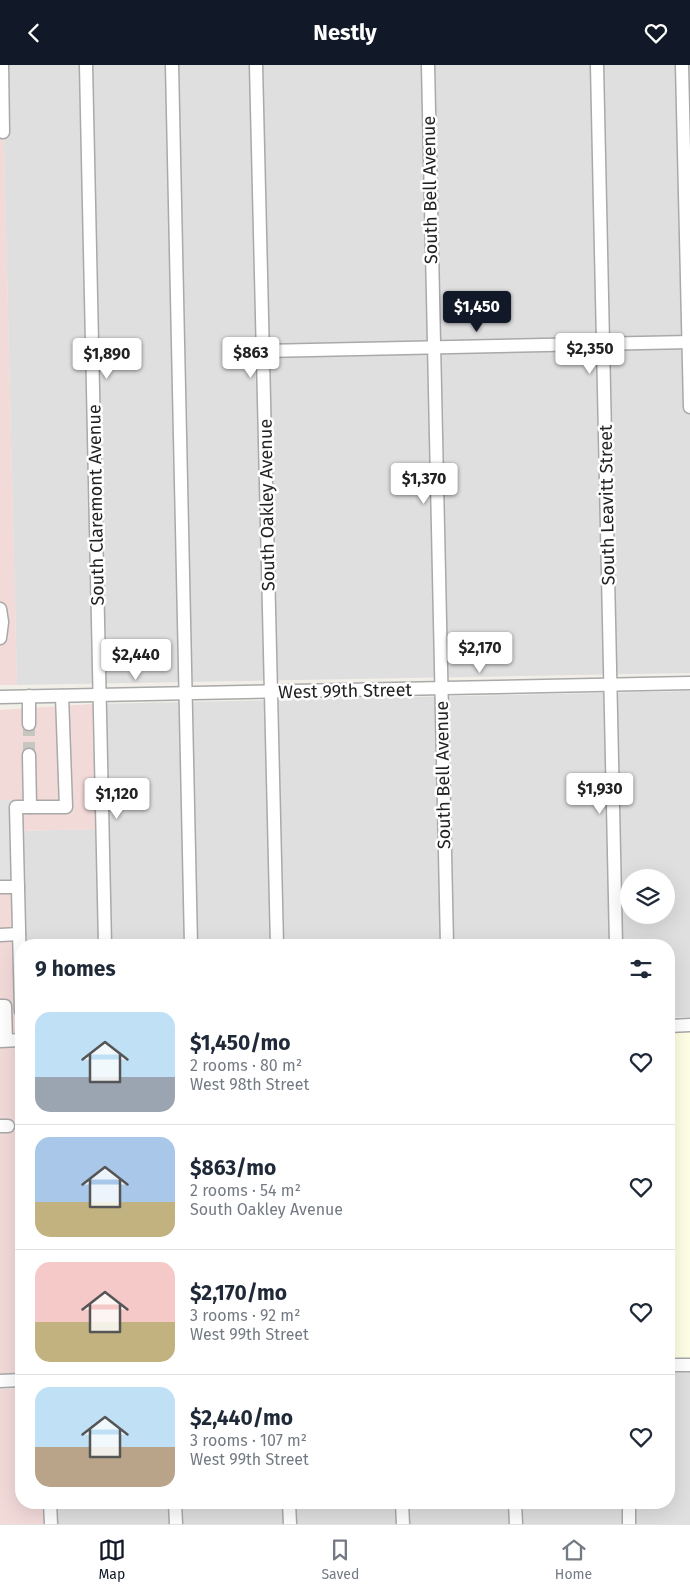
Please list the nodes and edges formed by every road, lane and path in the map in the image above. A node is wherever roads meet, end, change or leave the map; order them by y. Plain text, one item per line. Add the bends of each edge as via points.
1 (2, 65) edge
2 (86, 65) edge
3 (172, 65) edge
4 (256, 65) edge
5 (428, 65) edge
6 (597, 65) edge
7 (682, 65) edge
8 (3, 132) dead end
9 (689, 342) edge
10 (603, 344) junction
11 (434, 347) junction
12 (264, 351) junction
13 (690, 407) edge
14 (0, 609) edge
15 (0, 638) edge
16 (690, 683) edge
17 (611, 685) junction
18 (441, 689) junction
19 (272, 692) junction
20 (186, 694) junction
21 (62, 696) junction
22 (100, 696) junction
23 (0, 697) edge
24 (29, 697) junction
25 (29, 724) tunnel mouth
26 (29, 755) tunnel mouth
27 (30, 807) junction
28 (0, 887) edge
29 (18, 887) junction
30 (19, 934) junction
31 (0, 935) edge
32 (19, 939) edge
33 (105, 939) edge
34 (191, 939) edge
35 (277, 939) edge
36 (447, 939) edge
37 (616, 939) edge
38 (0, 1006) edge
39 (690, 1025) edge
40 (675, 1026) edge
41 (3, 1040) edge
42 (675, 1365) edge
43 (690, 1365) edge
44 (15, 1380) edge
45 (0, 1381) edge
46 (50, 1509) edge
47 (175, 1509) edge
48 (289, 1509) edge
49 (402, 1509) edge
50 (515, 1509) edge
51 (629, 1509) edge
52 (51, 1524) edge
53 (176, 1524) edge
54 (290, 1524) edge
55 (402, 1524) edge
56 (516, 1524) edge
57 (629, 1524) edge

1 - 8 street
2 - 22 street, South Claremont Avenue
3 - 20 street
4 - 12 street, South Oakley Avenue
5 - 11 street, South Bell Avenue
6 - 10 street, South Leavitt Street
7 - 9 street
9 - 10 street
9 - 13 street
10 - 11 street
10 - 17 street, South Leavitt Street
11 - 12 street
11 - 18 street, South Bell Avenue
12 - 19 street, South Oakley Avenue
14 - 15 street
16 - 17 street, West 99th Street
17 - 18 street, West 99th Street
17 - 37 street, South Leavitt Street
18 - 19 street, West 99th Street
18 - 36 street, South Bell Avenue
19 - 20 street, West 99th Street
19 - 35 street, South Oakley Avenue
20 - 22 street, West 99th Street
20 - 34 street
21 - 22 street, West 99th Street
21 - 24 street, West 99th Street
21 - 27 street via 66,807
22 - 33 street, South Claremont Avenue
23 - 24 street, West 99th Street
24 - 25 street
26 - 27 street
27 - 29 street via 16,807
28 - 29 street
29 - 30 street
30 - 31 street
30 - 32 street
38 - 41 street via 4,1006
39 - 40 street
42 - 43 street
44 - 45 street
46 - 52 street
47 - 53 street
48 - 54 street
49 - 55 street
50 - 56 street
51 - 57 street

